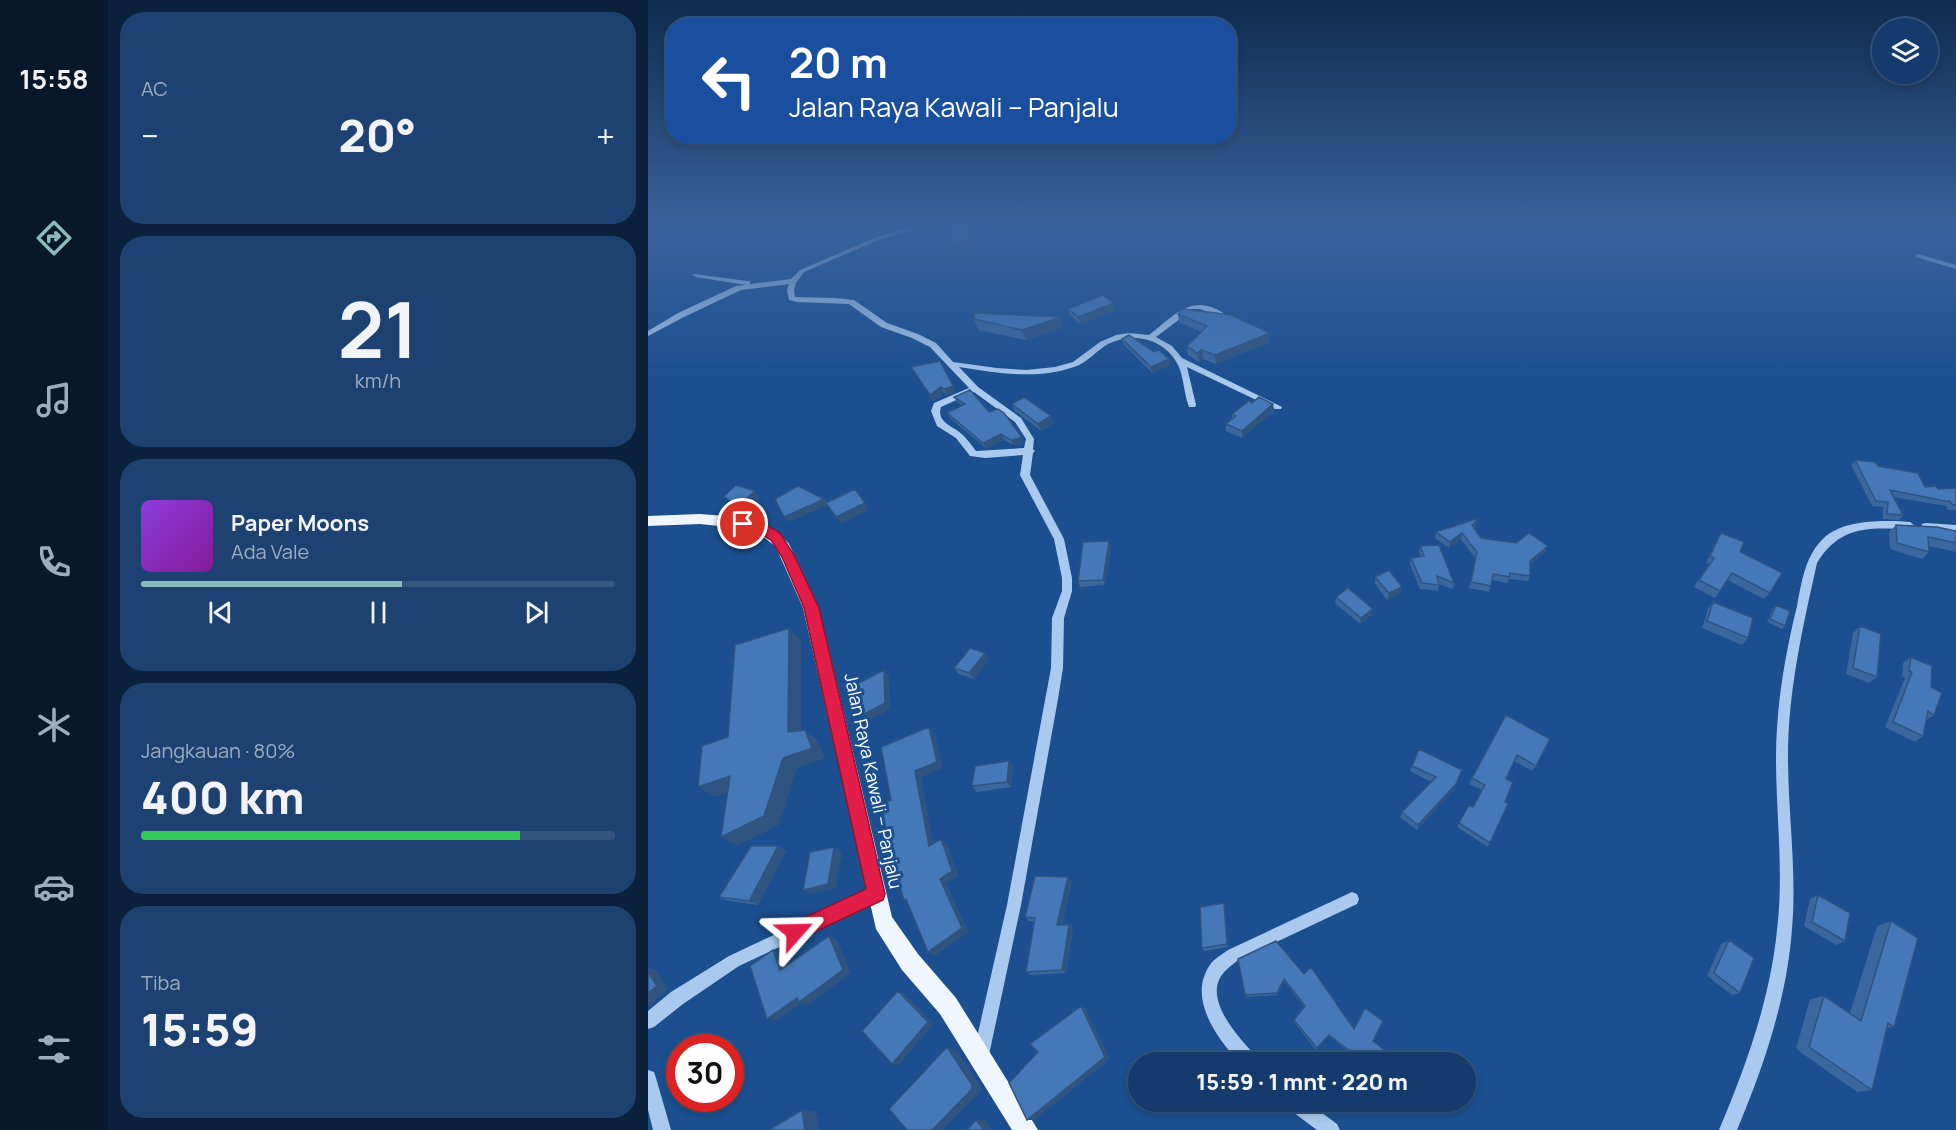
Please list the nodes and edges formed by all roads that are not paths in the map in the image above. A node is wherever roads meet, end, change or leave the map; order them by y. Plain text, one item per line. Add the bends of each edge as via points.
1 (710, 277) edge
2 (797, 277) edge
3 (793, 281) junction
4 (753, 285) junction
5 (1224, 316) edge
6 (648, 334) edge
7 (1150, 338) junction
8 (1179, 360) junction
9 (952, 364) junction
10 (975, 389) junction
11 (1192, 405) dead end
12 (1278, 407) dead end
13 (1030, 450) junction
14 (648, 521) edge
15 (1956, 528) edge
16 (876, 894) junction
17 (1352, 899) dead end
18 (648, 1021) edge
19 (1239, 1052) edge
20 (981, 1055) junction
21 (648, 1078) edge
22 (1307, 1112) edge
23 (662, 1130) edge
24 (1026, 1130) edge
25 (1331, 1130) edge
26 (1728, 1130) edge

1 - 4 street
2 - 3 street
3 - 4 street
3 - 9 street via 792,298 851,302 891,329 933,345
4 - 6 street via 729,292
5 - 7 street via 1201,307 1191,308
7 - 8 street via 1167,346
7 - 9 street via 1129,334 1118,337 1077,364 1035,373 1016,374
8 - 11 street
8 - 12 street
9 - 10 street
10 - 13 street via 1018,420 1030,439
10 - 13 street via 937,405 940,424 959,436 973,454
13 - 20 street via 1025,475 1059,539 1067,591 1058,618 1057,668 1048,722
14 - 16 main road, Jalan Raya Kawali – Panjalu via 706,520 757,526 782,544 811,608
15 - 26 street via 1862,524 1827,542 1812,562 1785,699 1785,929 1765,1026
16 - 18 street via 734,961
16 - 20 main road, Jalan Raya Kawali – Panjalu via 892,939 948,1006
17 - 19 street via 1233,955 1217,968 1210,983 1210,1002
20 - 24 main road, Jalan Raya Kawali – Panjalu
21 - 23 street
22 - 25 street

